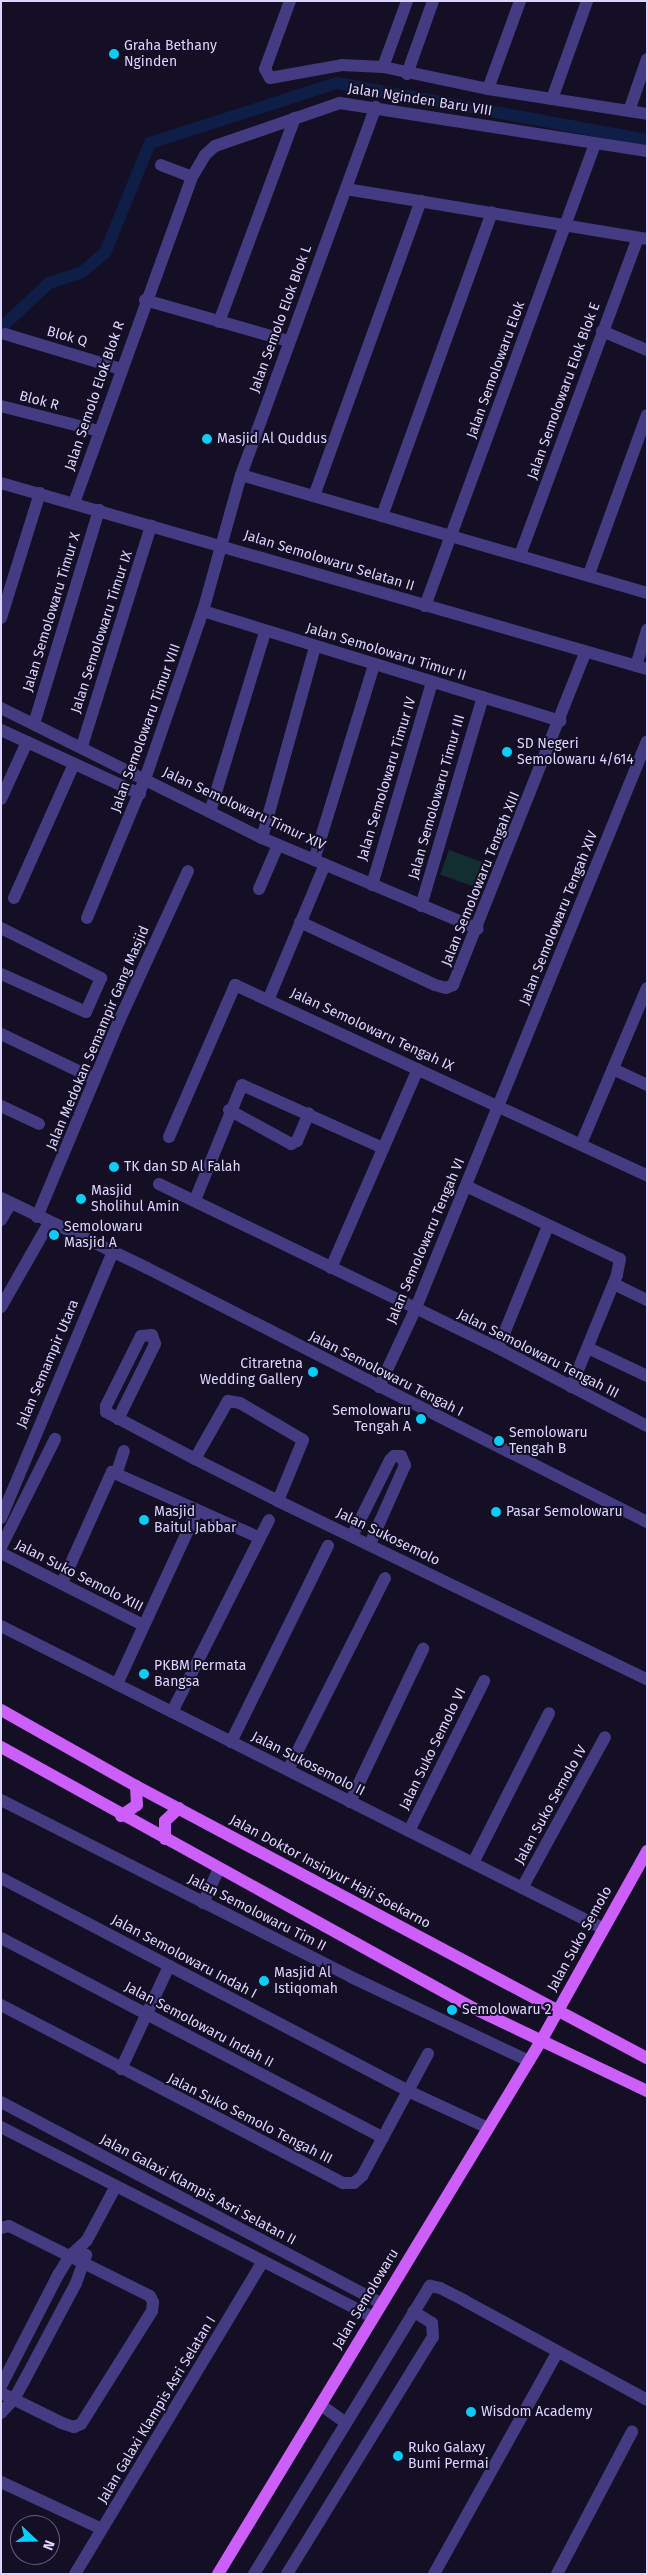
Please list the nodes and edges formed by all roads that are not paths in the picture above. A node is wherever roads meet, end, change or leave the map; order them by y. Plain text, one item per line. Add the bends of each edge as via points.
1 (290, 1) edge
2 (407, 1) edge
3 (433, 1) edge
4 (520, 1) edge
5 (587, 1) edge
6 (647, 59) edge
7 (383, 67) junction
8 (407, 74) junction
9 (488, 89) junction
10 (552, 99) junction
11 (376, 108) junction
12 (629, 111) junction
13 (647, 114) edge
14 (295, 118) junction
15 (595, 144) junction
16 (647, 152) edge
17 (161, 165) dead end
18 (192, 176) junction
19 (346, 189) junction
20 (421, 202) junction
21 (492, 212) junction
22 (565, 224) junction
23 (642, 238) edge
24 (145, 300) junction
25 (219, 322) junction
26 (602, 331) junction
27 (5, 334) dead end
28 (288, 341) junction
29 (647, 350) edge
30 (121, 369) junction
31 (1, 406) edge
32 (647, 416) edge
33 (99, 432) junction
34 (241, 475) junction
35 (1, 482) edge
36 (40, 493) junction
37 (314, 496) junction
38 (74, 502) junction
39 (99, 510) junction
40 (382, 516) junction
41 (151, 526) junction
42 (452, 536) junction
43 (221, 544) junction
44 (520, 555) junction
45 (589, 574) junction
46 (647, 593) edge
47 (425, 606) junction
48 (203, 611) junction
49 (1, 618) edge
50 (647, 630) edge
51 (265, 632) junction
52 (315, 647) junction
53 (585, 654) junction
54 (374, 666) junction
55 (641, 668) edge
56 (432, 682) junction
57 (482, 697) junction
58 (1, 708) edge
59 (560, 721) junction
60 (34, 724) junction
61 (1, 730) edge
62 (647, 741) edge
63 (27, 742) junction
64 (82, 746) junction
65 (74, 764) junction
66 (146, 779) junction
67 (140, 794) junction
68 (1, 799) edge
69 (210, 812) junction
70 (262, 838) junction
71 (278, 845) junction
72 (319, 862) junction
73 (188, 871) dead end
74 (372, 885) junction
75 (259, 889) dead end
76 (14, 898) dead end
77 (421, 906) junction
78 (87, 918) dead end
79 (300, 922) junction
80 (1, 928) edge
81 (478, 929) junction
82 (1, 974) edge
83 (647, 988) edge
84 (269, 998) junction
85 (1, 1034) edge
86 (418, 1069) junction
87 (613, 1069) junction
88 (96, 1079) junction
89 (647, 1085) edge
90 (497, 1105) junction
91 (1, 1106) edge
92 (229, 1110) junction
93 (309, 1113) junction
94 (39, 1124) dead end
95 (169, 1137) dead end
96 (581, 1144) junction
97 (383, 1148) junction
98 (647, 1175) edge
99 (159, 1184) dead end
100 (466, 1186) junction
101 (195, 1200) junction
102 (6, 1201) edge
103 (37, 1217) junction
104 (1, 1220) edge
105 (49, 1223) junction
106 (548, 1226) junction
107 (112, 1251) junction
108 (331, 1268) junction
109 (614, 1284) junction
110 (647, 1300) edge
111 (1, 1306) edge
112 (415, 1310) junction
113 (498, 1348) junction
114 (588, 1348) junction
115 (647, 1376) edge
116 (379, 1387) junction
117 (571, 1387) junction
118 (118, 1418) junction
119 (647, 1426) edge
120 (55, 1439) dead end
121 (124, 1451) dead end
122 (195, 1459) junction
123 (117, 1472) junction
124 (278, 1501) junction
125 (197, 1511) junction
126 (1, 1518) edge
127 (269, 1520) dead end
128 (647, 1522) edge
129 (352, 1536) junction
130 (260, 1538) junction
131 (370, 1544) junction
132 (328, 1546) dead end
133 (1, 1547) edge
134 (1, 1553) edge
135 (385, 1578) dead end
136 (62, 1583) junction
137 (143, 1625) junction
138 (1, 1626) edge
139 (423, 1649) dead end
140 (647, 1679) edge
141 (484, 1681) dead end
142 (117, 1684) junction
143 (1, 1710) edge
144 (172, 1712) junction
145 (549, 1713) dead end
146 (605, 1738) dead end
147 (232, 1742) junction
148 (1, 1747) edge
149 (288, 1770) junction
150 (136, 1786) junction
151 (1, 1800) edge
152 (350, 1802) junction
153 (178, 1808) junction
154 (121, 1816) junction
155 (409, 1831) junction
156 (165, 1839) junction
157 (647, 1851) edge
158 (473, 1864) junction
159 (219, 1869) junction
160 (1, 1878) edge
161 (522, 1888) junction
162 (203, 1903) junction
163 (602, 1928) junction
164 (1, 1938) edge
165 (169, 1966) junction
166 (1, 2006) edge
167 (557, 2013) junction
168 (147, 2014) junction
169 (542, 2041) junction
170 (428, 2054) dead end
171 (647, 2058) edge
172 (529, 2061) junction
173 (121, 2069) junction
174 (408, 2091) junction
175 (647, 2091) edge
176 (1, 2102) edge
177 (1, 2127) edge
178 (488, 2128) junction
179 (383, 2138) junction
180 (116, 2186) junction
181 (1, 2228) edge
182 (87, 2240) junction
183 (70, 2256) junction
184 (263, 2261) junction
185 (301, 2261) junction
186 (85, 2263) junction
187 (294, 2276) junction
188 (381, 2303) junction
189 (413, 2311) junction
190 (373, 2317) junction
191 (557, 2353) junction
192 (1, 2386) edge
193 (1, 2393) edge
194 (14, 2400) junction
195 (647, 2400) edge
196 (1, 2413) edge
197 (334, 2414) junction
198 (632, 2432) dead end
199 (1, 2482) edge
200 (102, 2530) junction
201 (75, 2574) edge
202 (218, 2574) edge
203 (254, 2574) edge
204 (287, 2574) edge
205 (434, 2574) edge
206 (557, 2574) edge

1 - 7 street via 265,69 270,78 342,65
2 - 7 street
3 - 8 street
4 - 9 street
5 - 10 street
6 - 12 street
7 - 8 street
8 - 9 street
9 - 10 street
10 - 12 street
11 - 14 street, Jalan Nginden Baru VIII via 340,103
11 - 15 street, Jalan Nginden Baru VIII
11 - 19 street, Jalan Semolo Elok Blok L
12 - 13 street
14 - 18 street, Jalan Nginden Baru VIII via 215,146
14 - 25 street
15 - 16 street, Jalan Nginden Baru VIII
15 - 22 street, Jalan Semolowaru Elok
17 - 18 street
18 - 24 street, Jalan Nginden Baru VIII
19 - 20 street
19 - 28 street, Jalan Semolo Elok Blok L
20 - 21 street
20 - 37 street
21 - 22 street
21 - 40 street
22 - 23 street
22 - 42 street, Jalan Semolowaru Elok
23 - 26 street, Jalan Semolowaru Elok Blok E
24 - 25 street
24 - 30 street, Jalan Semolo Elok Blok R
25 - 28 street
26 - 29 street
26 - 44 street, Jalan Semolowaru Elok Blok E
27 - 30 street, Blok Q
28 - 34 street, Jalan Semolo Elok Blok L
30 - 33 street, Jalan Semolo Elok Blok R
31 - 33 street, Blok R
32 - 45 street
33 - 38 street, Jalan Semolo Elok Blok R
34 - 37 street
34 - 43 street, Jalan Semolo Elok Blok L
35 - 36 street, Jalan Semolowaru Selatan II
36 - 38 street, Jalan Semolowaru Selatan II
36 - 49 street
37 - 40 street
38 - 39 street, Jalan Semolowaru Selatan II
39 - 41 street, Jalan Semolowaru Selatan II
39 - 60 street, Jalan Semolowaru Timur X
40 - 42 street
41 - 43 street, Jalan Semolowaru Selatan II
41 - 64 street, Jalan Semolowaru Timur IX
42 - 44 street
42 - 47 street, Jalan Semolowaru Elok
43 - 47 street, Jalan Semolowaru Selatan II
43 - 48 street, Jalan Semolowaru Timur VIII
44 - 45 street
45 - 46 street
47 - 53 street, Jalan Semolowaru Selatan II
48 - 51 street, Jalan Semolowaru Timur II
48 - 66 street, Jalan Semolowaru Timur VIII
50 - 55 street
51 - 52 street, Jalan Semolowaru Timur II
51 - 69 street
52 - 54 street, Jalan Semolowaru Timur II
52 - 70 street
53 - 55 street, Jalan Semolowaru Selatan II
53 - 59 street, Jalan Semolowaru Tengah XIII
54 - 56 street, Jalan Semolowaru Timur II
54 - 72 street
56 - 57 street, Jalan Semolowaru Timur II
56 - 74 street, Jalan Semolowaru Timur IV
57 - 59 street, Jalan Semolowaru Timur II
57 - 77 street, Jalan Semolowaru Timur III
58 - 60 street, Jalan Semolowaru Timur XIV
59 - 81 street, Jalan Semolowaru Tengah XIII
60 - 64 street, Jalan Semolowaru Timur XIV
61 - 63 street
62 - 90 street, Jalan Semolowaru Tengah XIV
63 - 65 street
63 - 68 street
64 - 66 street, Jalan Semolowaru Timur XIV
65 - 67 street
65 - 76 street
66 - 67 street, Jalan Semolowaru Timur VIII
66 - 69 street, Jalan Semolowaru Timur XIV
67 - 78 street, Jalan Semolowaru Timur VIII
69 - 70 street, Jalan Semolowaru Timur XIV
70 - 71 street, Jalan Semolowaru Timur XIV
71 - 72 street, Jalan Semolowaru Timur XIV
71 - 75 street
72 - 74 street, Jalan Semolowaru Timur XIV
72 - 79 street
73 - 88 street, Jalan Medokan Semampir Gang Masjid
74 - 77 street, Jalan Semolowaru Timur XIV
77 - 81 street, Jalan Semolowaru Timur XIV
79 - 81 street, Jalan Semolowaru Tengah XIII via 446,988 455,982
79 - 84 street
80 - 82 street via 97,973 101,980 86,1012
83 - 87 street
84 - 86 street, Jalan Semolowaru Tengah IX
84 - 95 street, Jalan Semolowaru Tengah IX via 238,985 232,986
85 - 88 street
86 - 90 street, Jalan Semolowaru Tengah IX
86 - 97 street
87 - 89 street
87 - 96 street
88 - 103 street, Jalan Medokan Semampir Gang Masjid
90 - 96 street, Jalan Semolowaru Tengah IX
90 - 100 street, Jalan Semolowaru Tengah VI
91 - 94 street
92 - 93 street via 243,1084
92 - 93 street via 291,1144 297,1141
92 - 101 street
93 - 97 street
96 - 98 street, Jalan Semolowaru Tengah IX
97 - 108 street
99 - 101 street, Jalan Semolowaru Tengah III
100 - 106 street
100 - 112 street, Jalan Semolowaru Tengah VI
101 - 108 street, Jalan Semolowaru Tengah III
102 - 103 street, Jalan Semolowaru Tengah I
102 - 104 street
103 - 105 street, Jalan Semolowaru Tengah I
105 - 107 street, Jalan Semolowaru Tengah I
105 - 111 street
106 - 109 street via 618,1256 620,1268
106 - 113 street
107 - 116 street, Jalan Semolowaru Tengah I
107 - 126 street, Jalan Semampir Utara
108 - 112 street, Jalan Semolowaru Tengah III
109 - 110 street
109 - 114 street
112 - 113 street, Jalan Semolowaru Tengah III
112 - 116 street, Jalan Semolowaru Tengah VI
113 - 117 street, Jalan Semolowaru Tengah III
114 - 115 street
114 - 117 street
116 - 128 street, Jalan Semolowaru Tengah I
117 - 119 street, Jalan Semolowaru Tengah III
118 - 118 street via 156,1344 150,1334 141,1336 106,1406 106,1412
118 - 122 street, Jalan Sukosemolo
120 - 133 street
121 - 123 street
122 - 124 street, Jalan Sukosemolo
122 - 124 street via 224,1405 230,1400 240,1402 303,1440
123 - 125 street
123 - 136 street via 109,1475
124 - 129 street, Jalan Sukosemolo
125 - 130 street
125 - 137 street
127 - 130 street
129 - 131 street, Jalan Sukosemolo
129 - 131 street via 390,1460 401,1456 405,1465
130 - 144 street
131 - 140 street, Jalan Sukosemolo
132 - 147 street
134 - 136 street, Jalan Suko Semolo XIII
135 - 149 street
136 - 137 street, Jalan Suko Semolo XIII
137 - 142 street
138 - 142 street, Jalan Sukosemolo II
139 - 152 street
141 - 155 street, Jalan Suko Semolo VI
142 - 144 street, Jalan Sukosemolo II
143 - 150 main road, Jalan Doktor Insinyur Haji Soekarno
144 - 147 street, Jalan Sukosemolo II
145 - 158 street
146 - 161 street, Jalan Suko Semolo IV
147 - 149 street, Jalan Sukosemolo II
148 - 154 main road
149 - 152 street, Jalan Sukosemolo II
150 - 153 main road, Jalan Doktor Insinyur Haji Soekarno
150 - 154 main road via 139,1794 137,1805
151 - 162 street, Jalan Semolowaru Tim II
152 - 155 street, Jalan Sukosemolo II
153 - 156 main road via 165,1821
153 - 167 main road, Jalan Doktor Insinyur Haji Soekarno
154 - 156 main road
155 - 158 street, Jalan Sukosemolo II
156 - 159 main road
157 - 163 main road, Jalan Suko Semolo
158 - 161 street, Jalan Sukosemolo II
159 - 162 street
159 - 169 main road via 369,1952
160 - 165 street, Jalan Semolowaru Indah I
161 - 163 street, Jalan Sukosemolo II
162 - 172 street, Jalan Semolowaru Tim II
163 - 167 main road, Jalan Suko Semolo
164 - 168 street, Jalan Semolowaru Indah II
165 - 168 street
165 - 174 street, Jalan Semolowaru Indah I
166 - 173 street, Jalan Suko Semolo Tengah III
167 - 169 main road, Jalan Suko Semolo
167 - 171 main road, Jalan Doktor Insinyur Haji Soekarno
168 - 173 street
168 - 179 street, Jalan Semolowaru Indah II
169 - 172 main road, Jalan Semolowaru
169 - 175 main road
170 - 174 street, Jalan Suko Semolo Tengah III
172 - 178 main road, Jalan Semolowaru
173 - 179 street, Jalan Suko Semolo Tengah III via 343,2183 354,2183 362,2176
174 - 178 street, Jalan Semolowaru Indah I
174 - 179 street, Jalan Suko Semolo Tengah III
176 - 185 street, Jalan Galaxi Klampis Asri Selatan II
177 - 180 street
178 - 188 main road, Jalan Semolowaru
180 - 182 street
180 - 184 street
181 - 183 street via 9,2226
182 - 183 street
182 - 186 street
183 - 186 street
183 - 192 street
184 - 187 street
184 - 200 street, Jalan Galaxi Klampis Asri Selatan I
185 - 187 street
185 - 188 street, Jalan Galaxi Klampis Asri Selatan II
186 - 194 street
186 - 194 street via 150,2296 152,2311 81,2424 68,2426
187 - 190 street
188 - 190 main road, Jalan Semolowaru
189 - 191 street via 426,2288 440,2288
189 - 197 street
189 - 204 street via 432,2323 433,2337
190 - 197 main road, Jalan Semolowaru
191 - 195 street
191 - 205 street
193 - 194 street
194 - 196 street
197 - 202 main road, Jalan Semolowaru
197 - 203 street
198 - 206 street
199 - 200 street
200 - 201 street, Jalan Galaxi Klampis Asri Selatan I

